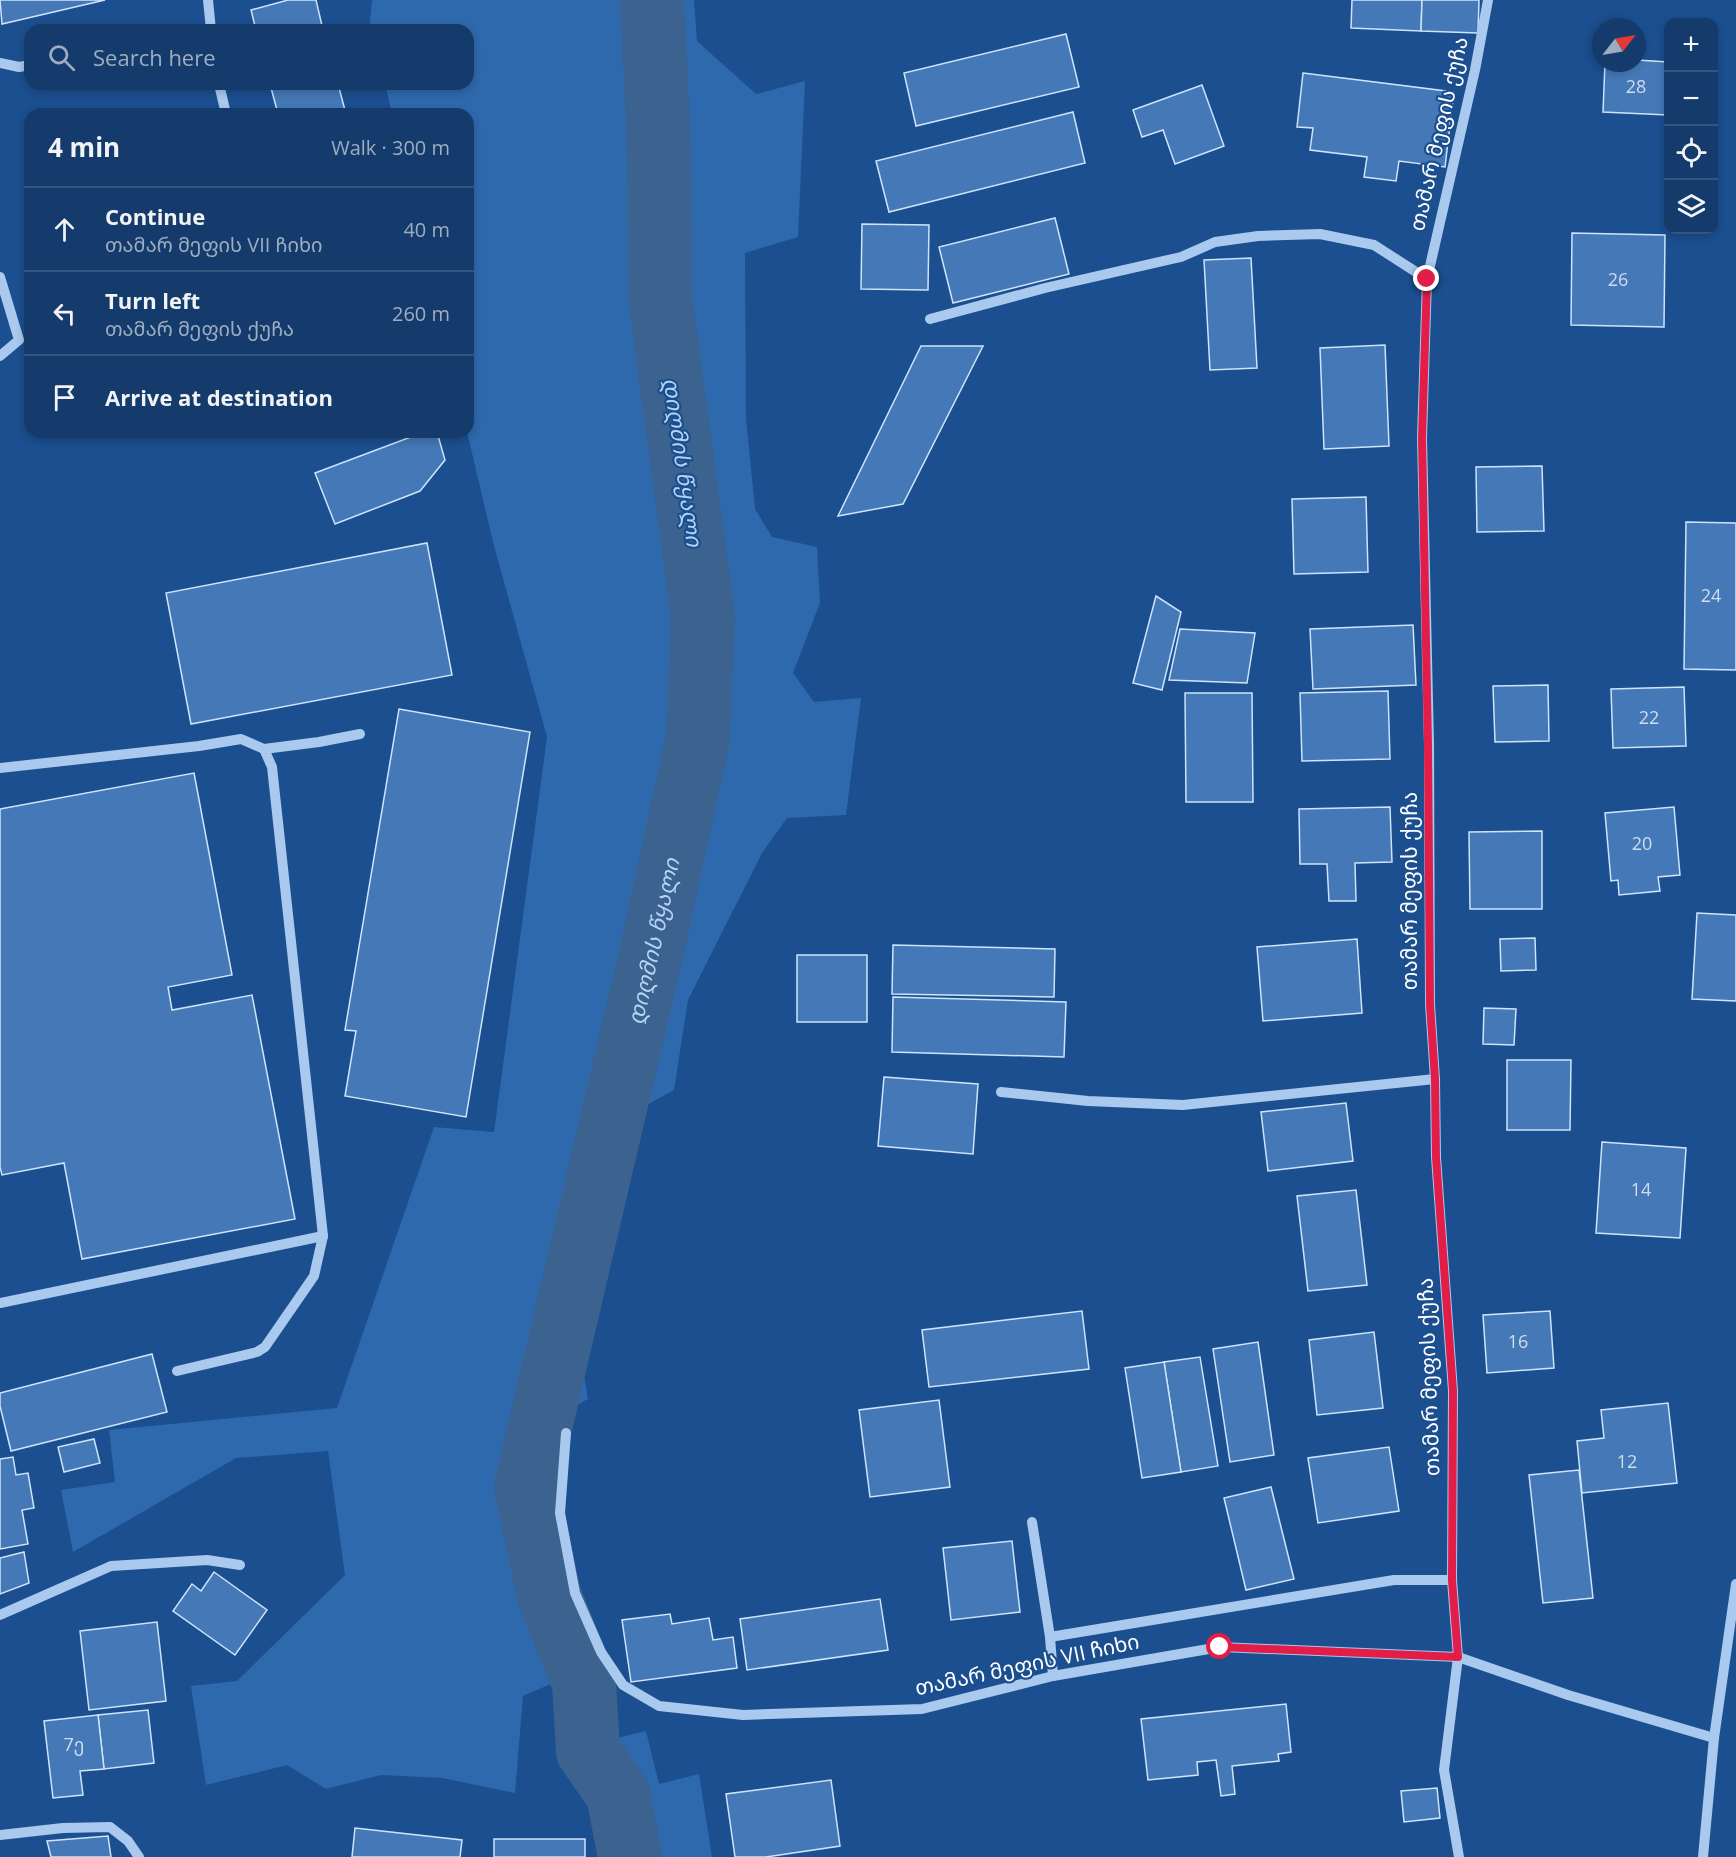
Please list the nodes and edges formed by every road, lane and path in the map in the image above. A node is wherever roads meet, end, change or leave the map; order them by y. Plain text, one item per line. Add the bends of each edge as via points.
1 (208, 0) edge
2 (1488, 0) edge
3 (210, 24) edge
4 (0, 63) edge
5 (24, 66) edge
6 (220, 90) edge
7 (225, 108) edge
8 (0, 277) edge
9 (1427, 279) junction
10 (930, 319) dead end
11 (0, 356) edge
12 (360, 734) dead end
13 (264, 749) junction
14 (0, 768) edge
15 (1435, 1079) junction
16 (1001, 1092) dead end
17 (323, 1236) junction
18 (0, 1303) edge
19 (177, 1371) dead end
20 (566, 1433) dead end
21 (1032, 1522) dead end
22 (240, 1565) dead end
23 (1452, 1580) junction
24 (1736, 1584) edge
25 (0, 1615) edge
26 (1050, 1637) junction
27 (1458, 1657) junction
28 (1053, 1676) junction
29 (1714, 1738) junction
30 (0, 1835) edge
31 (139, 1857) edge
32 (1459, 1857) edge
33 (1702, 1857) edge

1 - 3 street
2 - 9 street, თამარ მეფის ქუჩა
4 - 5 street
6 - 7 street
8 - 11 street via 19,340
9 - 10 street via 1374,245 1320,234 1258,236 1215,242 1181,257
9 - 15 street, თამარ მეფის ქუჩა via 1422,438 1430,1004
12 - 13 street
13 - 14 street via 241,739
13 - 17 street via 272,767
15 - 16 street via 1183,1105
15 - 23 street, თამარ მეფის ქუჩა via 1436,1157 1453,1391
17 - 18 street
17 - 19 street via 314,1276 265,1347
20 - 28 street, თამარ მეფის VII ჩიხი via 560,1513 574,1593 601,1652 623,1685 659,1706 744,1715 922,1709
21 - 26 street
22 - 25 street via 207,1560 111,1566
23 - 26 street via 1394,1580
23 - 27 street, თამარ მეფის ქუჩა
24 - 29 street
26 - 28 street
27 - 28 street, თამარ მეფის VII ჩიხი via 1220,1647
27 - 29 street, თამარ მეფის VII ჩიხი via 1568,1695
27 - 32 street, თამარ მეფის ქუჩა via 1444,1770
29 - 33 street
30 - 31 street via 110,1827 128,1841

